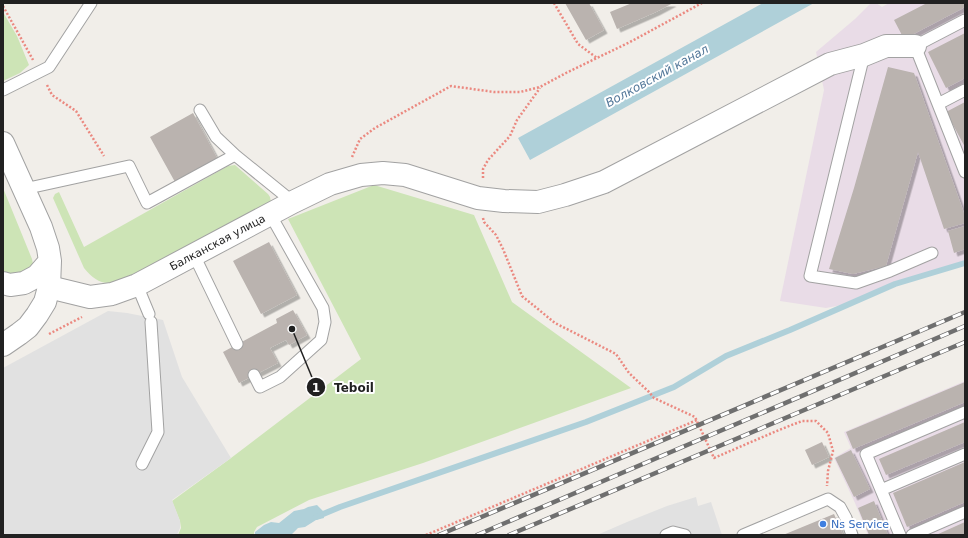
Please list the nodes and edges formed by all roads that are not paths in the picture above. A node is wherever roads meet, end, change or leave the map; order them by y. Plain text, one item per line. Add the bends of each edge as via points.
1 (90, 3) edge
2 (965, 20) edge
3 (915, 46) junction
4 (864, 55) junction
5 (3, 90) edge
6 (965, 90) edge
7 (938, 104) junction
8 (200, 110) dead end
9 (3, 143) edge
10 (235, 155) junction
11 (964, 168) edge
12 (24, 189) junction
13 (293, 202) junction
14 (270, 214) junction
15 (932, 253) dead end
16 (194, 255) junction
17 (50, 261) junction
18 (3, 283) edge
19 (137, 285) junction
20 (50, 287) junction
21 (237, 344) dead end
22 (3, 345) edge
23 (254, 375) dead end
24 (965, 412) edge
25 (965, 454) edge
26 (142, 464) dead end
27 (881, 490) junction
28 (965, 512) edge
29 (747, 534) edge
30 (666, 535) edge
31 (685, 535) edge
32 (852, 535) edge
33 (900, 535) edge
34 (912, 535) edge

1 - 5 lane via 49,67
2 - 3 lane
3 - 4 street, Балканская улица via 886,46
3 - 7 lane
4 - 13 street, Балканская улица via 830,64 604,182 538,202 481,198 405,175 383,173 362,175 330,184
4 - 15 lane via 810,276 856,283
6 - 7 lane
7 - 11 lane
8 - 10 lane via 216,137
9 - 12 street
10 - 12 lane via 147,202 130,166
10 - 13 lane
12 - 17 street via 41,227
13 - 14 street, Балканская улица
14 - 16 street, Балканская улица
14 - 23 lane via 323,308 325,322 321,340 280,377 260,387
16 - 19 street, Балканская улица
16 - 21 lane
17 - 18 street via 37,276 24,283
17 - 20 street
19 - 20 street, Балканская улица via 112,294 90,297
19 - 26 lane via 150,318 158,432
20 - 22 street via 38,315 28,327
24 - 27 lane via 866,454
25 - 27 lane
27 - 33 lane
28 - 34 lane
29 - 32 lane via 828,499 840,507
30 - 31 lane via 673,532

